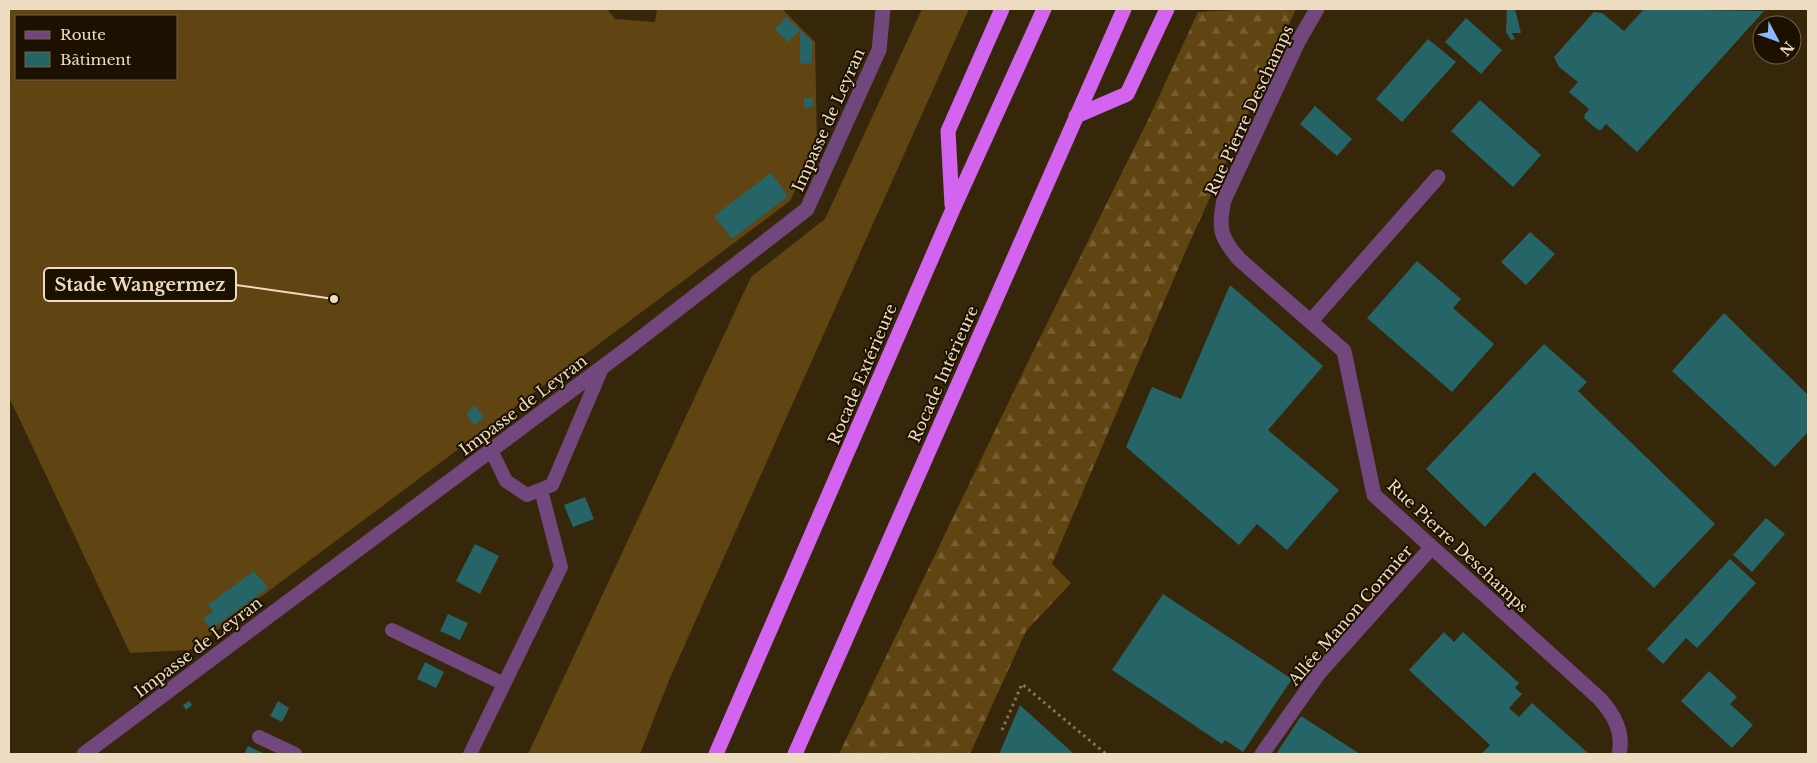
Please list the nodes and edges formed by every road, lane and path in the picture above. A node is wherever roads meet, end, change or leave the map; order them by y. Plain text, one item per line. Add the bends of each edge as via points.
1 (883, 9) edge
2 (1002, 9) edge
3 (1044, 9) edge
4 (1124, 9) edge
5 (1167, 9) edge
6 (1317, 9) edge
7 (1076, 116) junction
8 (1438, 177) dead end
9 (953, 209) junction
10 (1311, 321) junction
11 (602, 368) junction
12 (491, 450) junction
13 (540, 490) junction
14 (1431, 548) junction
15 (392, 630) dead end
16 (504, 684) junction
17 (1002, 730) dead end
18 (259, 737) dead end
19 (84, 754) edge
20 (295, 754) edge
21 (470, 754) edge
22 (716, 754) edge
23 (794, 754) edge
24 (1106, 754) edge
25 (1262, 754) edge
26 (1619, 754) edge

1 - 11 street, Impasse de Leyran via 879,50 807,209
2 - 9 highway via 948,131
3 - 9 highway, Rocade Extérieure
4 - 7 highway, Rocade Intérieure
5 - 7 highway via 1127,94
6 - 10 street, Rue Pierre Deschamps via 1298,42 1224,200 1220,219 1221,234 1234,253
7 - 23 highway, Rocade Intérieure
8 - 10 street
9 - 22 highway, Rocade Extérieure
10 - 14 street, Rue Pierre Deschamps via 1344,350 1374,495
11 - 12 street, Impasse de Leyran
11 - 13 lane via 552,485
12 - 13 lane via 506,480 527,495
12 - 19 street, Impasse de Leyran
13 - 16 lane via 561,567
14 - 25 street, Allée Manon Cormier via 1319,672
14 - 26 street, Rue Pierre Deschamps via 1600,699 1617,724 1621,744
15 - 16 lane
16 - 21 lane
17 - 24 path via 1022,684
18 - 20 lane

